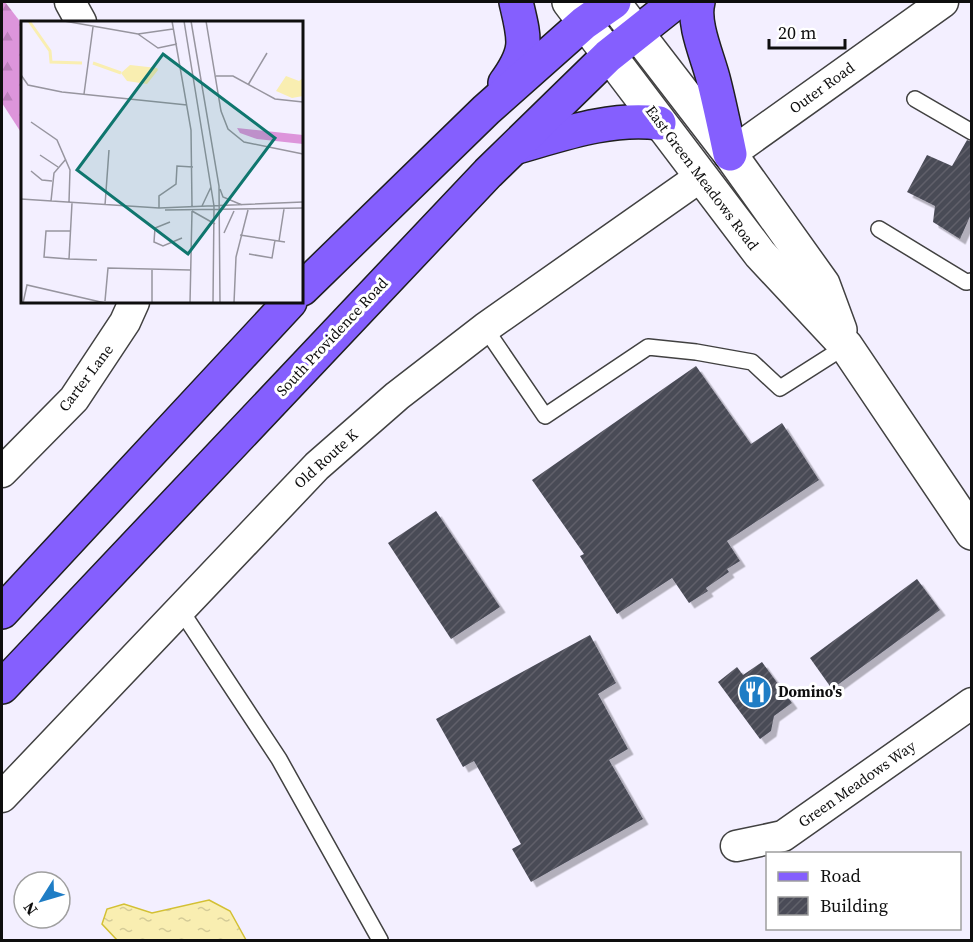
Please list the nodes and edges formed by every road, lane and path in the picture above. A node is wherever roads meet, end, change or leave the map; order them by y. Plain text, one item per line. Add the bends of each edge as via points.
1 (70, 2) edge
2 (516, 2) edge
3 (613, 2) edge
4 (676, 2) edge
5 (698, 2) edge
6 (943, 2) edge
7 (576, 12) edge
8 (80, 21) edge
9 (637, 33) junction
10 (608, 56) junction
11 (915, 99) dead end
12 (486, 110) junction
13 (659, 123) junction
14 (972, 132) edge
15 (512, 149) junction
16 (730, 154) junction
17 (700, 177) junction
18 (879, 229) dead end
19 (972, 281) edge
20 (303, 288) edge
21 (134, 303) edge
22 (289, 303) edge
23 (485, 328) junction
24 (846, 346) junction
25 (2, 472) edge
26 (972, 533) edge
27 (180, 609) junction
28 (2, 612) edge
29 (2, 687) edge
30 (972, 704) edge
31 (2, 797) edge
32 (735, 846) dead end
33 (380, 940) edge

1 - 8 street
2 - 12 main road via 525,41 521,61
3 - 7 main road
3 - 9 street, East Green Meadows Road
4 - 9 main road, South Providence Road
5 - 16 main road via 704,49
6 - 16 street, Outer Road
7 - 10 street, East Green Meadows Road
7 - 12 main road
9 - 10 main road, South Providence Road
9 - 16 street, East Green Meadows Road
10 - 13 street, East Green Meadows Road
10 - 15 main road, South Providence Road
11 - 14 lane
12 - 20 main road
13 - 15 main road via 641,120 586,127
13 - 17 street, East Green Meadows Road
15 - 29 main road, South Providence Road
16 - 24 street, East Green Meadows Road via 822,284
17 - 23 street, Old Route K
17 - 24 street, East Green Meadows Road via 760,255
18 - 19 lane via 966,282
21 - 25 street, Carter Lane via 74,399
22 - 28 main road
23 - 24 lane via 545,416 648,346 752,362 780,388
23 - 27 street, Old Route K via 397,396 297,484
24 - 26 street, East Green Meadows Road
27 - 31 street, Old Route K
27 - 33 lane via 279,759
30 - 32 street, Green Meadows Way via 783,836

